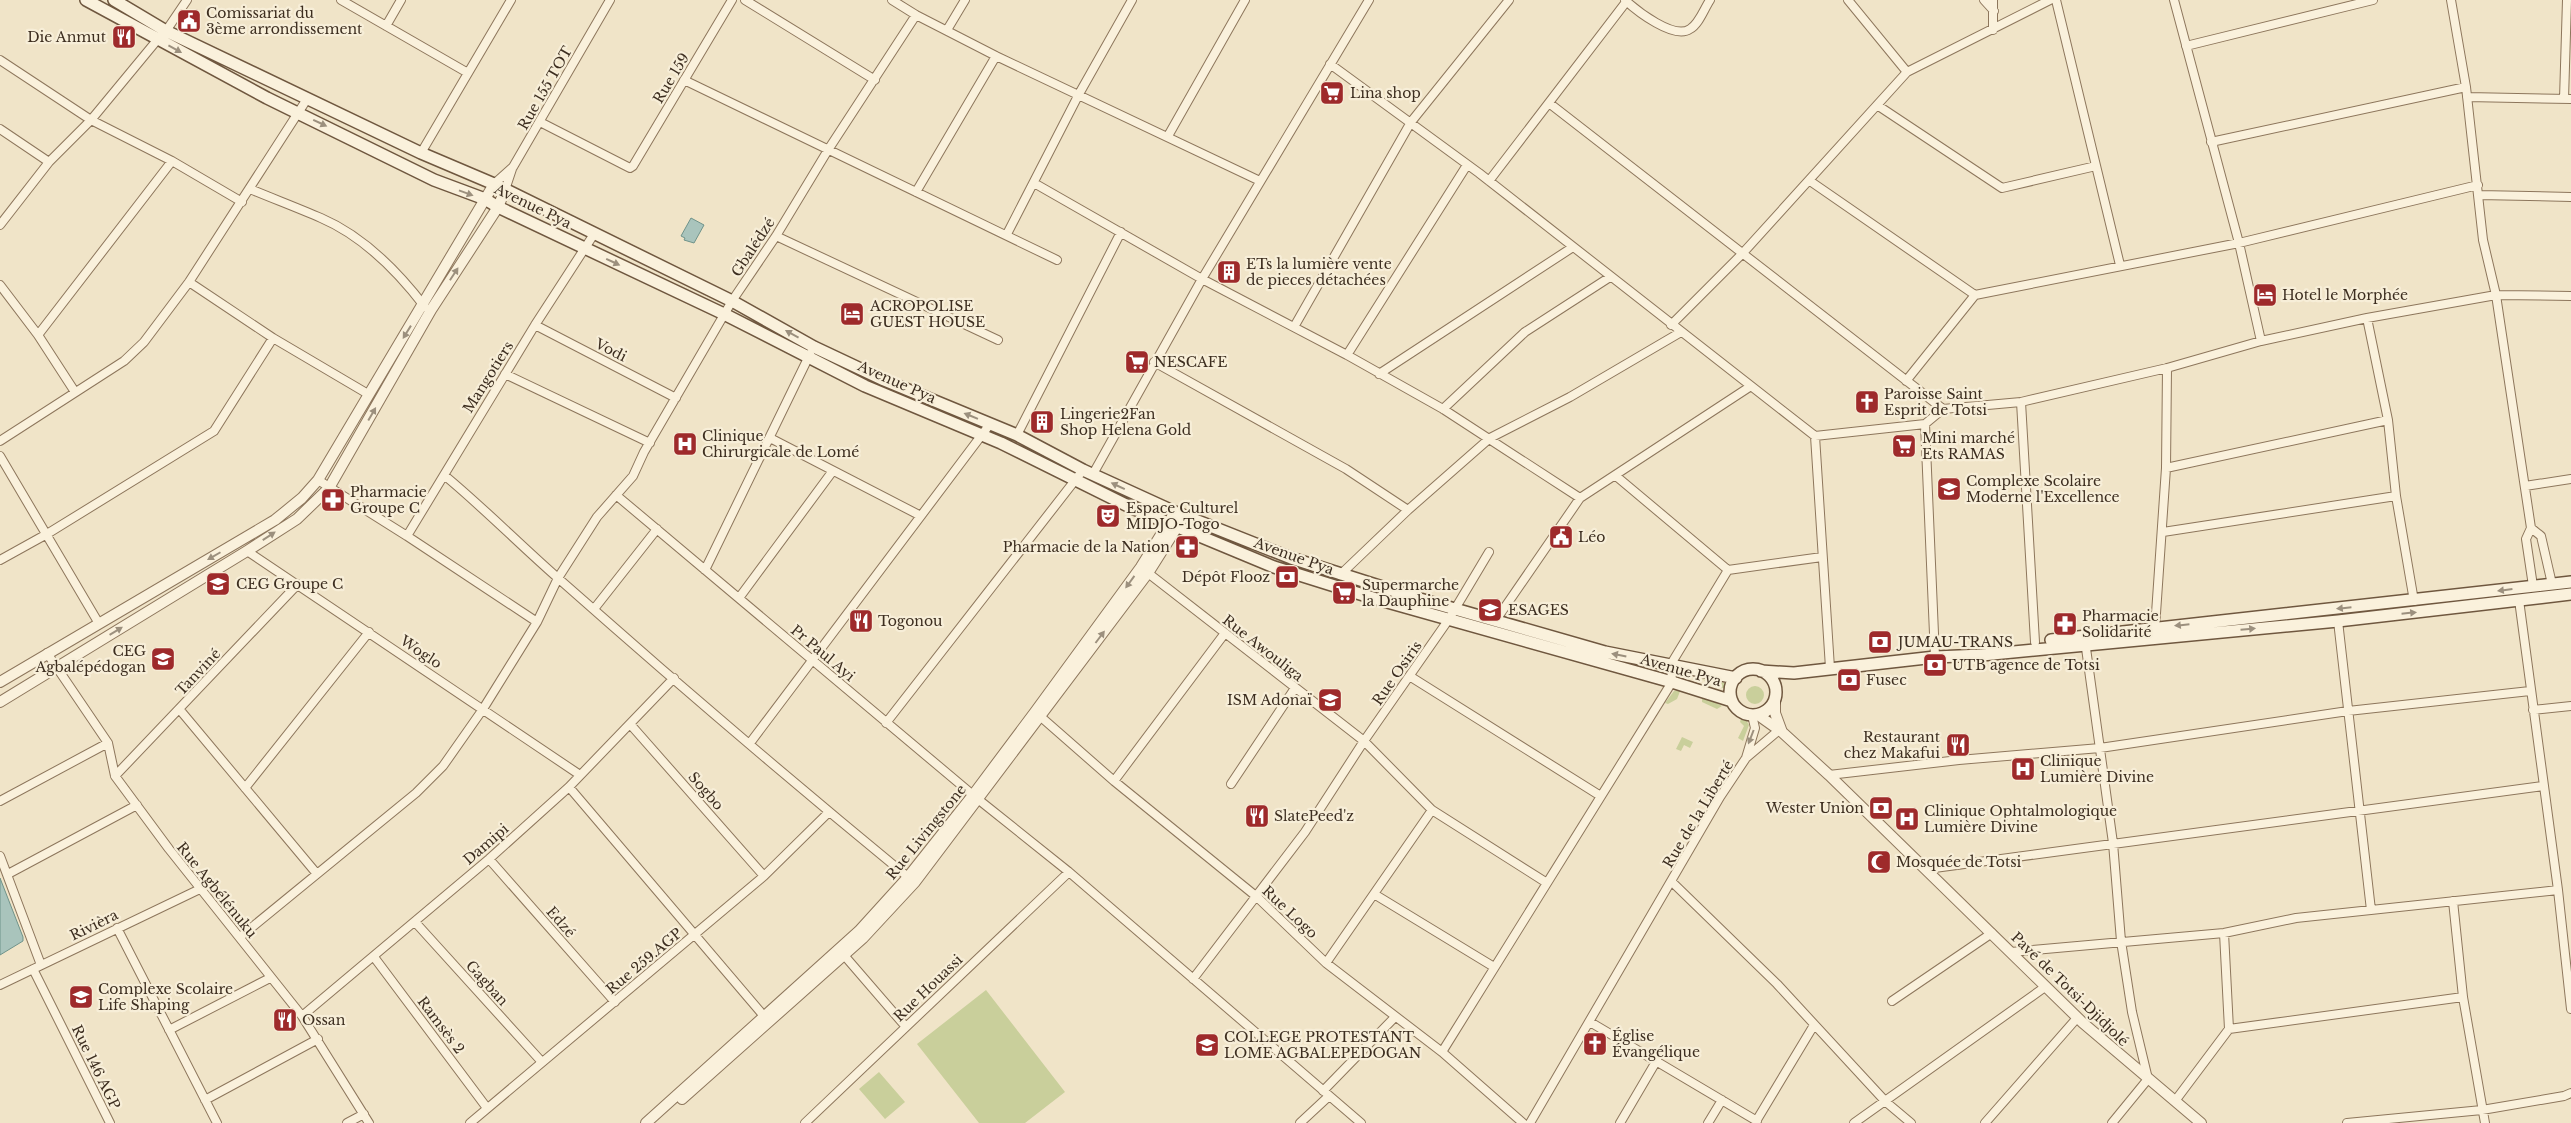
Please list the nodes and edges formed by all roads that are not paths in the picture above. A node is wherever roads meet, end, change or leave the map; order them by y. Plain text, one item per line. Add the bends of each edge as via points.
1 (86, 0) edge
2 (114, 0) edge
3 (186, 0) edge
4 (341, 0) edge
5 (401, 0) edge
6 (511, 0) edge
7 (610, 0) edge
8 (732, 0) edge
9 (744, 0) edge
10 (892, 0) edge
11 (965, 0) edge
12 (1132, 0) edge
13 (1245, 0) edge
14 (1369, 0) edge
15 (1509, 0) edge
16 (1710, 0) edge
17 (1848, 0) edge
18 (1984, 0) edge
19 (1993, 0) edge
20 (2050, 0) edge
21 (2056, 0) edge
22 (2174, 0) edge
23 (2373, 0) edge
24 (2451, 0) edge
25 (2567, 0) edge
26 (1625, 1) edge
27 (1994, 11) junction
28 (916, 15) junction
29 (386, 26) junction
30 (947, 30) junction
31 (1993, 30) junction
32 (162, 35) junction
33 (2186, 46) junction
34 (996, 56) junction
35 (0, 60) edge
36 (1330, 64) junction
37 (468, 72) junction
38 (1907, 72) junction
39 (684, 80) junction
40 (875, 80) junction
41 (2466, 87) junction
42 (1080, 94) junction
43 (2467, 97) junction
44 (307, 99) junction
45 (2568, 99) edge
46 (1548, 103) junction
47 (1877, 105) junction
48 (299, 113) junction
49 (91, 120) junction
50 (540, 122) junction
51 (1411, 122) junction
52 (0, 129) edge
53 (1168, 136) junction
54 (2211, 142) junction
55 (828, 150) junction
56 (421, 153) junction
57 (172, 161) junction
58 (49, 162) junction
59 (1467, 165) junction
60 (2096, 166) junction
61 (513, 167) junction
62 (1260, 181) junction
63 (1489, 181) junction
64 (1810, 181) junction
65 (1034, 183) junction
66 (494, 184) junction
67 (2478, 185) junction
68 (250, 190) junction
69 (505, 190) junction
70 (916, 192) junction
71 (2479, 194) junction
72 (2571, 197) edge
73 (485, 199) junction
74 (242, 202) junction
75 (498, 208) junction
76 (0, 225) edge
77 (1121, 232) junction
78 (594, 234) junction
79 (1007, 234) junction
80 (776, 236) junction
81 (2239, 243) junction
82 (1572, 247) junction
83 (585, 249) junction
84 (1742, 254) junction
85 (1057, 260) dead end
86 (2120, 264) junction
87 (1610, 276) junction
88 (1202, 279) junction
89 (189, 282) junction
90 (0, 285) edge
91 (2496, 294) junction
92 (1975, 295) junction
93 (2571, 296) edge
94 (428, 301) junction
95 (732, 301) junction
96 (724, 314) junction
97 (2367, 318) junction
98 (1671, 325) junction
99 (535, 326) junction
100 (1294, 327) junction
101 (1680, 332) junction
102 (38, 335) junction
103 (273, 338) junction
104 (998, 340) dead end
105 (2261, 341) junction
106 (811, 352) junction
107 (1347, 355) junction
108 (1154, 362) junction
109 (2167, 368) junction
110 (505, 374) junction
111 (1379, 374) junction
112 (1906, 381) junction
113 (1751, 386) junction
114 (75, 392) junction
115 (368, 394) junction
116 (676, 398) junction
117 (2021, 402) junction
118 (1443, 409) junction
119 (1943, 409) junction
120 (2388, 420) junction
121 (990, 424) junction
122 (1924, 424) junction
123 (982, 434) junction
124 (1017, 435) junction
125 (1815, 436) junction
126 (770, 438) junction
127 (1490, 438) junction
128 (0, 441) edge
129 (650, 443) junction
130 (0, 456) edge
131 (2166, 468) junction
132 (832, 472) junction
133 (1088, 472) junction
134 (444, 475) junction
135 (1616, 476) junction
136 (2571, 479) edge
137 (318, 480) junction
138 (1076, 480) junction
139 (2525, 486) junction
140 (329, 488) junction
141 (616, 495) junction
142 (2396, 496) junction
143 (1580, 498) junction
144 (1408, 510) junction
145 (1179, 514) junction
146 (920, 516) junction
147 (1174, 525) junction
148 (2531, 528) junction
149 (657, 529) junction
150 (2163, 532) junction
151 (47, 534) junction
152 (407, 536) junction
153 (247, 551) junction
154 (1489, 552) dead end
155 (1822, 557) junction
156 (0, 560) edge
157 (705, 570) junction
158 (1145, 570) junction
159 (1728, 570) junction
160 (1340, 575) junction
161 (558, 578) junction
162 (2571, 582) edge
163 (298, 584) junction
164 (2552, 584) junction
165 (2533, 586) junction
166 (2571, 594) edge
167 (739, 598) junction
168 (2519, 600) junction
169 (2414, 601) junction
170 (594, 609) junction
171 (1451, 614) junction
172 (1496, 620) junction
173 (2338, 621) junction
174 (98, 622) junction
175 (537, 622) junction
176 (2155, 628) junction
177 (369, 632) junction
178 (1225, 633) junction
179 (2085, 639) junction
180 (2035, 642) junction
181 (47, 653) junction
182 (1955, 656) junction
183 (1935, 657) junction
184 (812, 660) junction
185 (1671, 664) junction
186 (56, 667) junction
187 (1830, 668) junction
188 (1761, 671) junction
189 (1794, 673) junction
190 (1411, 676) junction
191 (674, 678) junction
192 (1736, 678) junction
193 (0, 682) edge
194 (1672, 682) junction
195 (1775, 684) junction
196 (1295, 688) junction
197 (2530, 691) junction
198 (1775, 700) junction
199 (1732, 701) junction
200 (0, 702) edge
201 (2571, 706) edge
202 (483, 709) junction
203 (180, 710) junction
204 (2533, 710) junction
205 (2348, 711) junction
206 (1038, 714) junction
207 (1755, 715) junction
208 (886, 723) junction
209 (630, 724) junction
210 (1780, 731) junction
211 (1364, 741) junction
212 (108, 743) junction
213 (750, 743) junction
214 (2100, 748) junction
215 (1746, 758) junction
216 (1829, 775) junction
217 (115, 776) junction
218 (580, 776) junction
219 (1114, 781) junction
220 (1231, 784) dead end
221 (2543, 786) junction
222 (569, 787) junction
223 (245, 788) junction
224 (1599, 795) junction
225 (976, 797) junction
226 (0, 801) edge
227 (136, 806) junction
228 (1432, 810) junction
229 (2358, 811) junction
230 (829, 812) junction
231 (2113, 843) junction
232 (0, 856) edge
233 (489, 859) junction
234 (1927, 869) junction
235 (1069, 872) junction
236 (8, 874) junction
237 (317, 874) junction
238 (764, 876) junction
239 (908, 877) junction
240 (1672, 882) junction
241 (1547, 883) junction
242 (200, 889) junction
243 (2558, 890) junction
244 (1374, 894) junction
245 (1257, 897) junction
246 (2453, 901) junction
247 (2371, 910) junction
248 (415, 922) junction
249 (116, 928) junction
250 (1992, 933) junction
251 (2224, 933) junction
252 (694, 934) junction
253 (240, 937) junction
254 (2121, 941) junction
255 (841, 951) junction
256 (2011, 952) junction
257 (374, 957) junction
258 (2568, 958) edge
259 (1326, 963) junction
260 (41, 965) junction
261 (1494, 967) junction
262 (33, 969) junction
263 (270, 978) junction
264 (1193, 978) junction
265 (0, 985) edge
266 (2045, 987) junction
267 (2463, 997) junction
268 (1892, 1001) dead end
269 (615, 1002) junction
270 (2571, 1009) edge
271 (302, 1016) junction
272 (1396, 1017) junction
273 (765, 1018) junction
274 (2077, 1018) junction
275 (1590, 1022) junction
276 (1814, 1025) junction
277 (906, 1027) junction
278 (2229, 1029) junction
279 (169, 1030) junction
280 (318, 1039) junction
281 (1442, 1052) junction
282 (1657, 1060) junction
283 (541, 1061) junction
284 (2148, 1080) junction
285 (2571, 1092) edge
286 (1326, 1094) junction
287 (205, 1100) junction
288 (1722, 1100) junction
289 (1886, 1102) junction
290 (2176, 1102) junction
291 (487, 1108) junction
292 (2482, 1110) junction
293 (364, 1114) junction
294 (2379, 1121) edge
295 (1756, 1122) edge
296 (110, 1123) edge
297 (217, 1123) edge
298 (347, 1123) edge
299 (369, 1123) edge
300 (470, 1123) edge
301 (646, 1123) edge
302 (656, 1123) edge
303 (805, 1123) edge
304 (1300, 1123) edge
305 (1362, 1123) edge
306 (1524, 1123) edge
307 (1530, 1123) edge
308 (1620, 1123) edge
309 (1708, 1123) edge
310 (1854, 1123) edge
311 (1911, 1123) edge
312 (1985, 1123) edge
313 (2112, 1123) edge
314 (2201, 1123) edge
315 (2347, 1123) edge
316 (2485, 1123) edge

1 - 32 main road, Avenue Pya
2 - 32 main road, Avenue Pya
3 - 32 street
4 - 29 street
5 - 29 street
6 - 37 street
7 - 50 street, Rue 155 TOT
8 - 39 street, Rue 159
9 - 40 street
10 - 28 street
11 - 30 street
12 - 42 street
13 - 53 street
14 - 36 street
15 - 51 street
16 - 26 street via 1696,25 1680,32 1654,22
17 - 38 street
18 - 27 street
19 - 27 street
20 - 31 street
21 - 60 street
22 - 33 street
23 - 33 street
24 - 41 street
25 - 45 street
26 - 46 street
27 - 31 street
28 - 30 street
28 - 40 street, Gbalédzé
29 - 37 street
30 - 34 street
31 - 38 street
32 - 44 main road, Avenue Pya
32 -> 48 main road, Avenue Pya via 210,69
32 - 49 street
33 - 54 street
34 - 42 street
34 - 70 street
35 - 49 street
36 - 51 street
36 - 62 street
37 - 56 street
38 - 47 street
39 - 50 street, Rue 159 via 637,162 630,168
39 - 55 street
40 - 55 street, Gbalédzé
41 - 43 street
41 - 54 street
42 - 53 street
42 - 65 street
43 - 45 street
43 - 67 street
44 - 48 street
44 - 56 main road, Avenue Pya
46 - 63 street
46 - 84 street
47 - 60 street via 2002,188
47 - 64 street
48 - 68 street
48 -> 73 main road, Avenue Pya via 434,180
49 - 57 street
49 - 58 street
50 - 61 street, Rue 155 TOT
51 - 59 street
51 - 100 street
52 - 58 street
53 - 62 street
54 - 81 street
55 - 70 street
55 - 80 street, Gbalédzé
56 - 66 main road, Avenue Pya
57 - 74 street
57 - 102 street
58 - 76 street
59 - 63 street
59 - 107 street
60 - 86 street
61 - 66 street, Rue 155 TOT
61 - 69 street
62 - 88 street
63 - 82 street
64 - 84 street
64 - 92 street
65 - 77 street
65 - 79 street
66 - 69 main road, Avenue Pya
66 - 73 street
67 - 71 street
67 - 81 street
68 - 74 street
68 - 94 street via 323,218 353,236
69 - 75 street
69 - 78 main road, Avenue Pya
70 - 79 street
71 - 72 street
71 - 91 street via 2484,240
73 - 75 main road, Avenue Pya
73 - 94 street
74 - 89 street
75 - 83 main road, Avenue Pya
94 -> 75 street
77 - 88 street
77 - 124 street
78 - 83 street, Mangotiers
78 - 95 main road, Avenue Pya
79 - 85 street
80 - 95 street, Gbalédzé
80 - 104 street
81 - 86 street
81 - 105 street
82 - 87 street
82 - 111 street
83 -> 96 main road, Avenue Pya
83 - 99 street, Mangotiers
84 - 98 street
84 - 112 street
86 - 92 street
87 - 98 street
87 - 118 street via 1525,332
88 - 100 street
88 - 108 street
89 - 103 street
89 - 114 street via 138,349
90 - 102 street
91 - 93 street
91 - 97 street
91 - 139 street
92 - 112 street
94 -> 115 street
140 -> 94 street
95 - 96 street, Gbalédzé
106 -> 95 main road, Avenue Pya
96 - 106 main road, Avenue Pya
96 - 116 street, Gbalédzé
97 - 105 street
97 - 120 street
98 - 101 street
99 - 110 street, Mangotiers
99 - 116 street, Vodi
100 - 107 street
101 - 113 street
101 - 127 street via 1577,393
102 - 114 street
103 - 115 street
103 - 151 street via 214,431
105 - 109 street
121 -> 106 main road, Avenue Pya
106 - 123 main road, Avenue Pya via 865,386
106 - 126 street
107 - 111 street
108 - 133 street
108 - 144 street via 1346,469
109 - 117 street
109 - 131 street
110 - 129 street
110 - 134 street, Mangotiers
111 - 118 street
112 - 119 street
113 - 125 street
113 - 135 street
114 - 128 street
115 - 137 street
116 - 129 street, Gbalédzé
117 - 119 street
117 - 180 street
118 - 127 street
119 - 122 street
120 - 131 street
120 - 142 street
121 - 123 street
121 - 124 main road, Avenue Pya
122 - 125 street
122 - 183 street
123 - 138 main road, Avenue Pya
123 - 146 street
124 - 133 main road, Avenue Pya
125 - 155 street
126 - 132 street
126 - 157 street
127 - 143 street
127 - 144 street
129 - 141 street, Gbalédzé via 633,476
130 - 151 street
131 - 150 street
132 - 146 street
132 - 167 street
133 - 138 street
145 -> 133 main road, Avenue Pya
134 - 152 street, Mangotiers
134 - 161 street
135 - 143 street
135 - 159 street
136 - 139 street
137 - 140 street
137 -> 174 street via 275,520
138 - 147 main road, Avenue Pya
138 - 208 street
139 - 148 street
140 - 152 street
153 -> 140 street via 297,519
141 - 149 street
141 - 161 street, Gbalédzé via 597,517
142 - 150 street
142 - 169 street
143 - 172 street
144 - 160 street
145 - 147 street, Rue Livingstone
145 - 160 main road, Avenue Pya
146 - 184 street
147 - 158 street, Rue Livingstone
147 - 171 main road, Avenue Pya via 1302,577
148 - 164 street via 2541,536
148 - 165 street via 2526,539
149 - 157 street, Pr Paul Ayi
149 - 170 street
150 - 176 street
151 - 156 street
151 - 174 street
152 - 175 street
153 - 163 street, Woglo
186 -> 153 street
154 - 171 street, Rue Osiris
155 - 159 street
155 - 187 street
157 - 167 street, Pr Paul Ayi
158 - 178 street, Rue Awouliga
158 - 206 street, Rue Livingstone
159 - 185 street
160 - 171 main road, Avenue Pya
161 - 170 street
161 - 175 street, Gbalédzé
162 - 164 main road
163 - 177 street, Woglo
163 - 203 street, Tanviné
164 - 165 main road
165 -> 169 main road
166 - 168 main road
167 - 184 street, Pr Paul Ayi
173 -> 168 main road
168 - 197 street
169 -> 176 main road
170 - 191 street
171 - 172 main road, Avenue Pya
171 - 190 street, Rue Osiris
171 - 194 main road, Avenue Pya
185 -> 172 main road, Avenue Pya via 1605,652
179 -> 173 main road
173 - 205 street
174 - 181 street
175 - 202 street, Gbalédzé
176 - 179 main road
177 - 202 street, Woglo
177 - 223 street
178 - 196 street, Rue Awouliga
178 - 219 street
179 - 180 main road
179 - 182 main road
179 - 214 street
180 - 182 main road
181 - 186 street, Rue Agbélénuku
181 - 193 street
182 - 183 main road
183 - 187 main road
184 - 208 street, Pr Paul Ayi
184 - 213 street
185 - 192 main road, Avenue Pya
185 - 194 street
186 - 200 street
186 - 212 street, Rue Agbélénuku
187 - 189 main road
188 - 189 main road
188 - 192 main road via 1747,670
188 - 195 main road
189 - 195 main road
190 - 211 street, Rue Osiris
190 - 224 street
191 - 209 street, Damipi
191 - 213 street
192 - 199 main road via 1732,685
194 - 199 main road, Avenue Pya
194 - 224 street
195 - 198 main road
196 - 211 street, Rue Awouliga
196 - 220 street
197 - 204 street
197 - 205 street
198 - 207 main road via 1772,707
198 - 210 street
199 - 207 main road via 1740,711
201 - 204 street
202 - 218 street, Woglo
202 - 237 street, Gbalédzé via 443,766 416,793
203 - 217 street, Tanviné
203 - 223 street
204 - 221 street
205 - 214 street
205 - 229 street
206 - 219 street, Rue Logo
206 - 225 street, Rue Livingstone
207 - 210 street
207 -> 215 street
208 - 225 street, Pr Paul Ayi
209 - 218 street, Damipi
209 - 238 street, Sogbo
210 - 215 street
210 - 216 street
211 - 228 street, Rue Awouliga
211 - 245 street, Rue Osiris via 1305,832
212 - 217 street, Rue Agbélénuku
212 - 226 street
213 - 230 street
214 - 216 street
214 - 231 street
215 - 240 street, Rue de la Liberté via 1692,841
216 - 234 street
217 - 227 street, Rue Agbélénuku
218 - 222 street, Damipi
219 - 245 street, Rue Logo
221 - 229 street
221 - 243 street
222 - 233 street, Damipi
222 - 252 street
223 - 237 street
224 - 241 street
225 - 235 street, Pr Paul Ayi
225 - 239 street, Rue Livingstone
225 - 255 street, Rue Livingstone via 915,882 863,938
227 - 236 street
227 - 242 street, Rue Agbélénuku
228 - 241 street, Rue Awouliga
228 - 244 street
229 - 231 street
229 - 247 street
230 - 238 street, Rue 259.AGP
230 - 239 street
231 - 234 street
231 - 254 street
232 - 236 street
233 - 248 street, Damipi
233 - 269 street, Edzé
234 - 250 street, Pavé de Totsi-Djidjolé
235 - 264 street, Pr Paul Ayi
235 - 277 street, Rue Houassi
236 - 260 street
237 - 253 street, Gbalédzé
238 - 252 street, Rue 259.AGP
239 - 255 street, Rue Livingstone
240 - 275 street, Rue de la Liberté
240 - 276 street
241 - 261 street
242 - 249 street, Rivièra
242 - 253 street, Rue Agbélénuku
243 - 246 street
243 - 258 street
244 - 259 street
244 - 261 street
245 - 259 street, Rue Logo
245 - 264 street, Rue Osiris
246 - 247 street
246 - 267 street
247 - 251 street via 2296,918
248 - 257 street, Damipi
248 - 283 street, Gagban
249 - 260 street, Rivièra
249 - 279 street
250 - 256 street, Pavé de Totsi-Djidjolé
250 - 268 street
251 - 254 street
251 - 278 street
252 - 269 street, Rue 259.AGP
252 - 273 street
253 - 263 street, Rue Agbélénuku
254 - 256 street
254 - 284 street via 2132,1012
255 - 273 street, Rue Livingstone
255 - 277 street
256 - 266 street, Pavé de Totsi-Djidjolé
257 - 271 street, Damipi
257 - 291 street, Ramsès 2
258 - 270 street
259 - 272 street, Rue Logo
260 - 262 street, Rivièra
261 - 281 street
262 - 265 street, Rivièra
262 - 296 street, Rue 146 AGP
263 - 271 street, Rue Agbélénuku
263 - 279 street
264 - 286 street, Pr Paul Ayi
266 - 274 street, Pavé de Totsi-Djidjolé
266 - 289 street
267 - 278 street
267 - 292 street
269 - 283 street, Rue 259.AGP
271 - 280 street, Rue Agbélénuku
272 - 281 street, Rue Logo
272 - 286 street
273 - 301 street, Rue Livingstone
273 - 302 street, Rue Livingstone
274 - 284 street, Pavé de Totsi-Djidjolé
274 - 312 street
275 - 282 street
275 - 307 street, Rue de la Liberté
276 - 289 street
276 - 295 street
277 - 303 street, Rue Houassi
278 - 290 street
279 - 287 street
280 - 287 street
280 - 293 street, Rue Agbélénuku
281 - 306 street, Rue Logo
282 - 288 street
282 - 308 street
283 - 291 street, Rue 259.AGP
284 - 290 street, Pavé de Totsi-Djidjolé
284 - 313 street
285 - 292 street via 2564,1096
286 - 304 street
286 - 305 street, Pr Paul Ayi
287 - 297 street
288 - 295 street
288 - 309 street
289 - 310 street
289 - 311 street
290 - 314 street, Pavé de Totsi-Djidjolé
291 - 300 street, Rue 259.AGP
292 - 294 street
292 - 316 street
293 - 298 street
293 - 299 street, Rue Agbélénuku
294 - 315 street

